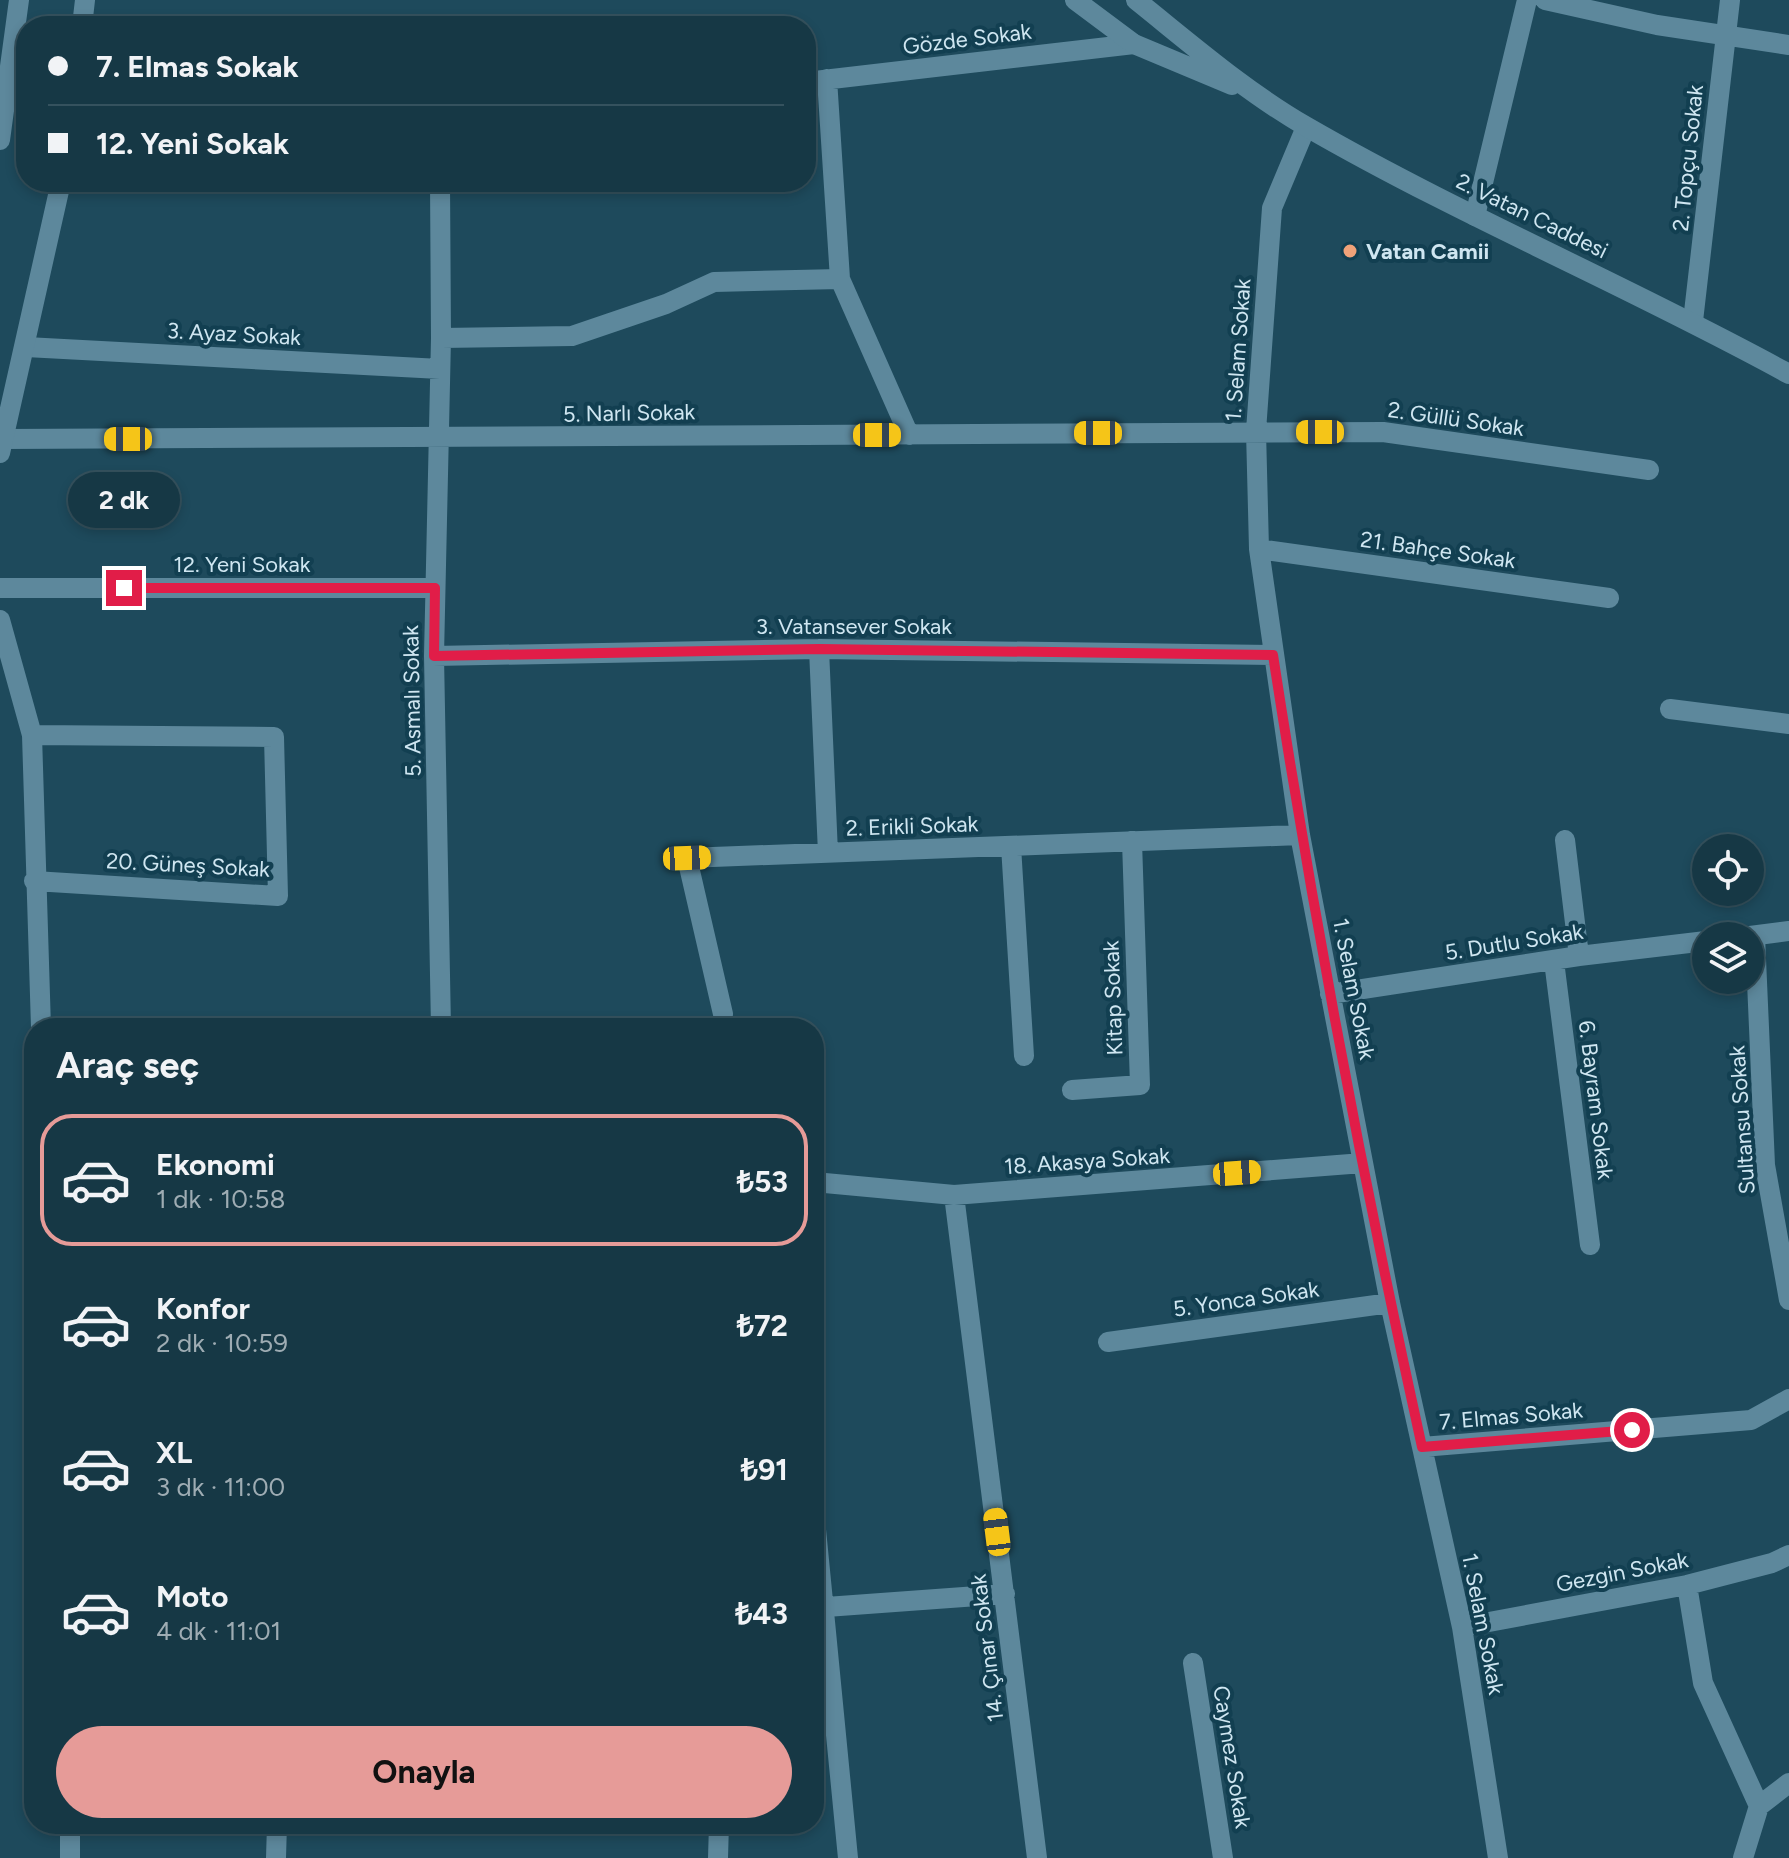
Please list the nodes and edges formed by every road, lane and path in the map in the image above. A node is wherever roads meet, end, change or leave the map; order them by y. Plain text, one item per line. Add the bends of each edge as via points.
1 (1075, 0) edge
2 (1136, 0) edge
3 (1527, 0) edge
4 (1545, 0) edge
5 (1730, 0) edge
6 (16, 22) edge
7 (1725, 36) junction
8 (1134, 44) junction
9 (1789, 45) edge
10 (827, 79) junction
11 (816, 81) edge
12 (1257, 95) junction
13 (1306, 127) junction
14 (0, 140) edge
15 (59, 192) edge
16 (440, 192) edge
17 (1475, 216) junction
18 (840, 279) junction
19 (1693, 321) junction
20 (441, 338) junction
21 (26, 347) junction
22 (440, 369) junction
23 (1789, 374) edge
24 (1256, 431) junction
25 (909, 435) junction
26 (439, 439) junction
27 (2, 446) edge
28 (1649, 470) dead end
29 (1259, 549) junction
30 (0, 588) edge
31 (435, 588) junction
32 (1609, 598) dead end
33 (0, 620) edge
34 (819, 649) junction
35 (1273, 655) junction
36 (434, 656) junction
37 (1670, 709) dead end
38 (1788, 719) edge
39 (32, 735) junction
40 (1300, 835) junction
41 (1565, 840) dead end
42 (1132, 841) junction
43 (1011, 846) junction
44 (828, 853) junction
45 (34, 881) junction
46 (1789, 931) edge
47 (1764, 934) edge
48 (1692, 943) edge
49 (1579, 956) junction
50 (1554, 961) junction
51 (1330, 994) junction
52 (1755, 994) edge
53 (723, 1014) dead end
54 (41, 1018) edge
55 (441, 1018) edge
56 (1024, 1056) dead end
57 (1072, 1090) dead end
58 (1363, 1163) junction
59 (824, 1183) edge
60 (954, 1195) junction
61 (1590, 1245) dead end
62 (1789, 1300) edge
63 (1390, 1303) junction
64 (1108, 1342) dead end
65 (1789, 1399) edge
66 (1422, 1447) junction
67 (1789, 1555) edge
68 (1687, 1585) junction
69 (1005, 1594) junction
70 (824, 1598) edge
71 (826, 1607) junction
72 (1462, 1627) junction
73 (1193, 1663) dead end
74 (1789, 1783) edge
75 (1759, 1806) junction
76 (70, 1834) edge
77 (277, 1834) edge
78 (719, 1834) edge
79 (70, 1858) edge
80 (276, 1858) edge
81 (718, 1858) edge
82 (848, 1858) edge
83 (1037, 1858) edge
84 (1223, 1858) edge
85 (1498, 1858) edge
86 (1743, 1858) edge

1 - 8 street, 2. Vatan Caddesi
2 - 12 street, 2. Vatan Caddesi
3 - 17 street
4 - 7 street
5 - 7 street, 2. Topçu Sokak
6 - 14 street
7 - 9 street
7 - 19 street, 2. Topçu Sokak
8 - 10 street, Gözde Sokak
8 - 12 street, 2. Vatan Caddesi
10 - 11 street, Gözde Sokak
10 - 18 street
12 - 13 street, 2. Vatan Caddesi
13 - 17 street, 2. Vatan Caddesi
13 - 24 street, 1. Selam Sokak via 1272,208
15 - 21 street
16 - 20 street, 5. Asmalı Sokak
17 - 19 street, 2. Vatan Caddesi
18 - 20 street via 714,282 572,336
18 - 25 street
19 - 23 street, 2. Vatan Caddesi
20 - 22 street, 5. Asmalı Sokak
21 - 22 street, 3. Ayaz Sokak
21 - 27 street
22 - 26 street, 5. Asmalı Sokak
24 - 25 street, 5. Narlı Sokak
24 - 28 street, 2. Güllü Sokak via 1383,432
24 - 29 street, 1. Selam Sokak
25 - 26 street, 5. Narlı Sokak
26 - 27 street, 5. Narlı Sokak
26 - 31 street, 5. Asmalı Sokak
29 - 32 street, 21. Bahçe Sokak
29 - 35 street, 1. Selam Sokak
30 - 31 street, 12. Yeni Sokak
31 - 36 street, 5. Asmalı Sokak
33 - 39 street
34 - 35 street, 3. Vatansever Sokak
34 - 36 street, 3. Vatansever Sokak
34 - 44 street
35 - 40 street, 1. Selam Sokak
36 - 55 street, 5. Asmalı Sokak
37 - 38 street
39 - 45 street
39 - 45 street, 20. Güneş Sokak via 274,737 278,896
40 - 42 street, 2. Erikli Sokak
40 - 51 street, 1. Selam Sokak
41 - 49 street
42 - 43 street, 2. Erikli Sokak
42 - 57 street, Kitap Sokak via 1140,1085
43 - 44 street, 2. Erikli Sokak
43 - 56 street
44 - 53 street, 2. Erikli Sokak via 687,858
45 - 54 street
46 - 47 street
48 - 49 street, 5. Dutlu Sokak
49 - 50 street, 5. Dutlu Sokak
50 - 51 street, 5. Dutlu Sokak
50 - 61 street, 6. Bayram Sokak
51 - 58 street, 1. Selam Sokak
52 - 62 street, Sultansu Sokak via 1765,1165
58 - 60 street, 18. Akasya Sokak
58 - 63 street, 1. Selam Sokak
59 - 60 street, 18. Akasya Sokak
60 - 69 street, 14. Çınar Sokak
63 - 64 street, 5. Yonca Sokak
63 - 66 street, 1. Selam Sokak
65 - 66 street, 7. Elmas Sokak via 1751,1420
66 - 72 street, 1. Selam Sokak
67 - 68 street, Gezgin Sokak
68 - 72 street, Gezgin Sokak
68 - 75 street via 1703,1683
69 - 71 street
69 - 83 street, 14. Çınar Sokak
70 - 71 street
71 - 82 street
72 - 85 street, 1. Selam Sokak
73 - 84 street, Caymez Sokak
74 - 75 street
75 - 86 street
76 - 79 street
77 - 80 street
78 - 81 street

